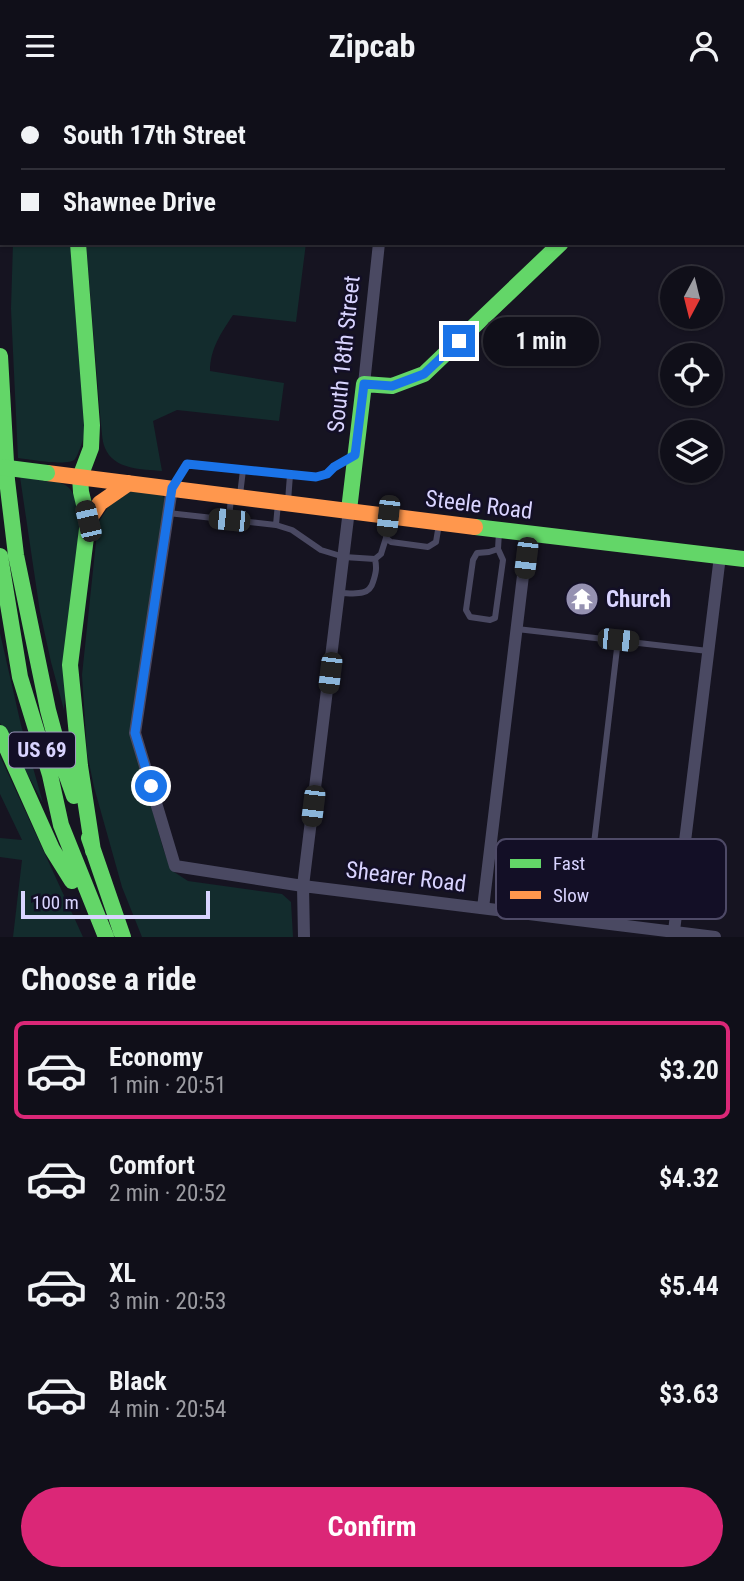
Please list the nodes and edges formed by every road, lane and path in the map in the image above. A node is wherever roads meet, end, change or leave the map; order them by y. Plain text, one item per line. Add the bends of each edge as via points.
1 (78, 245) edge
2 (379, 245) edge
3 (559, 245) edge
4 (0, 356) edge
5 (364, 384) junction
6 (355, 455) junction
7 (0, 467) edge
8 (243, 470) junction
9 (290, 475) junction
10 (80, 477) junction
11 (129, 483) junction
12 (172, 488) junction
13 (235, 496) junction
14 (283, 502) junction
15 (349, 510) junction
16 (168, 513) junction
17 (388, 516) junction
18 (229, 520) junction
19 (88, 521) junction
20 (440, 523) junction
21 (276, 525) junction
22 (499, 530) junction
23 (528, 534) junction
24 (386, 538) junction
25 (498, 549) junction
26 (0, 556) edge
27 (720, 556) junction
28 (344, 557) junction
29 (375, 559) junction
30 (744, 559) edge
31 (340, 593) junction
32 (517, 629) junction
33 (618, 640) junction
34 (708, 650) junction
35 (0, 733) edge
36 (595, 839) edge
37 (685, 839) edge
38 (93, 851) junction
39 (303, 886) junction
40 (483, 908) junction
41 (496, 910) edge
42 (576, 919) edge
43 (675, 919) edge
44 (585, 920) joint
45 (674, 931) junction
46 (105, 937) edge
47 (122, 937) edge
48 (304, 937) edge
49 (715, 937) edge

1 - 10 main road via 92,425 91,449
2 - 5 street, South 18th Street
3 - 5 main road via 424,374 392,386
4 - 38 main road, US 69 via 4,452 24,598 64,770
5 - 6 main road, South 18th Street
6 - 9 lane via 327,474
6 - 15 main road, South 18th Street
7 - 10 main road, Steele Road, bridge
8 - 9 lane
8 - 12 lane via 187,464
8 - 13 lane
9 - 14 lane
10 - 11 main road, Steele Road
10 - 19 main road
11 - 12 main road, Steele Road
11 - 19 main road via 100,503
12 - 13 main road, Steele Road
12 - 16 street
13 - 14 main road, Steele Road
13 - 18 lane
14 - 15 main road, Steele Road
14 - 21 lane
15 - 17 main road, Steele Road
15 - 28 street, South 18th Street
16 - 18 lane
16 - 39 street, Shearer Road via 135,733 175,866
17 - 20 main road, Steele Road
17 - 24 lane
18 - 21 lane
19 - 38 main road via 70,665
20 - 22 main road, Steele Road
20 - 24 lane via 436,542 428,547
21 - 28 lane
22 - 23 main road, Steele Road
22 - 25 lane
23 - 27 main road, Steele Road
23 - 32 street
24 - 29 lane
25 - 25 lane via 477,553 473,560 470,617 495,618 503,560
26 - 46 main road, US 69 via 20,677 61,825
27 - 30 main road, Steele Road
27 - 34 street
28 - 29 lane
28 - 31 street, South 18th Street
29 - 31 lane via 372,589
31 - 39 street, South 18th Street
32 - 33 lane
32 - 40 street
33 - 34 lane
33 - 36 lane
34 - 37 street
35 - 46 main road via 52,849
38 - 47 main road, US 69
39 - 40 street, Shearer Road
39 - 48 street, South 18th Street
40 - 41 street, Shearer Road
42 - 44 street, Shearer Road
43 - 45 street
44 - 45 street, Shearer Road
45 - 49 street, Shearer Road

